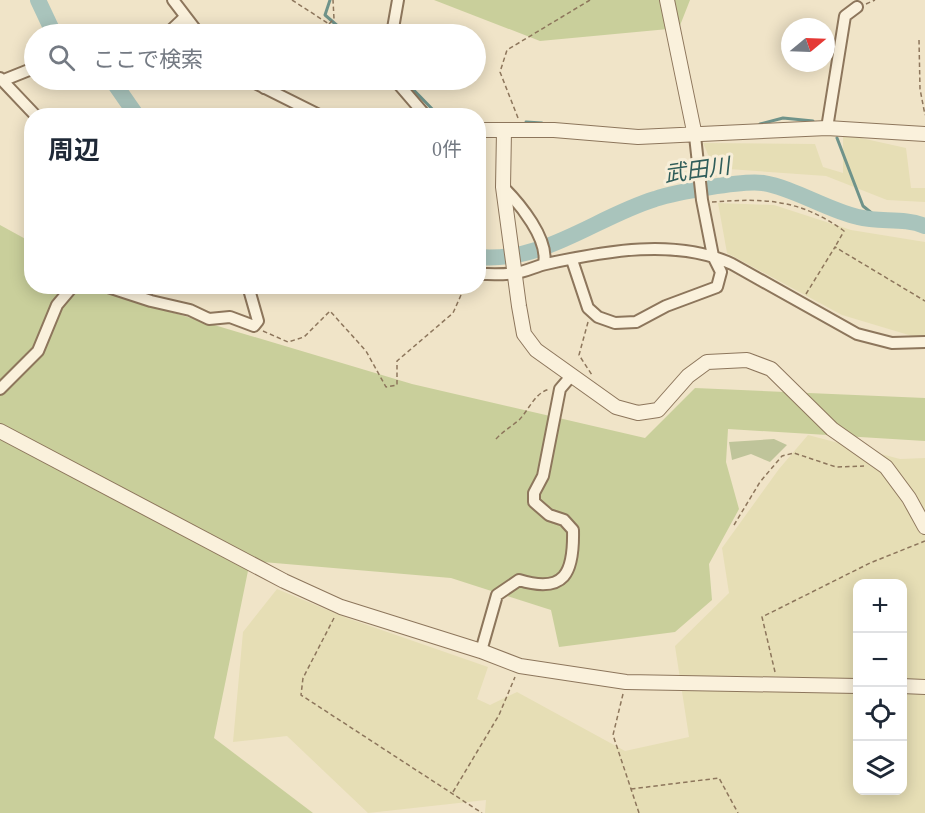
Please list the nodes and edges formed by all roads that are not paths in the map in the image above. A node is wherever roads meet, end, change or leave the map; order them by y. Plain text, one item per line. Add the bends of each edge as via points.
1 (172, 0) edge
2 (398, 0) edge
3 (667, 0) edge
4 (857, 7) dead end
5 (185, 17) junction
6 (178, 24) edge
7 (191, 24) edge
8 (394, 24) edge
9 (24, 71) edge
10 (2, 79) edge
11 (268, 90) edge
12 (403, 90) edge
13 (29, 108) edge
14 (305, 108) edge
15 (419, 108) edge
16 (827, 128) junction
17 (486, 130) edge
18 (504, 130) junction
19 (925, 134) edge
20 (695, 136) junction
21 (503, 187) junction
22 (713, 256) junction
23 (545, 259) junction
24 (572, 260) junction
25 (516, 269) junction
26 (486, 273) edge
27 (66, 294) edge
28 (128, 294) edge
29 (250, 294) edge
30 (925, 342) edge
31 (573, 375) junction
32 (0, 389) edge
33 (0, 431) edge
34 (925, 527) edge
35 (481, 651) junction
36 (853, 686) edge
37 (907, 686) edge
38 (925, 687) edge

1 - 5 street
2 - 8 street
3 - 20 street
4 - 16 street via 845,16
5 - 6 street
5 - 7 street
9 - 10 street
10 - 13 street
11 - 14 street
12 - 15 street
16 - 19 street
16 - 20 street
17 - 18 street
18 - 20 street
18 - 21 street
20 - 22 street via 697,173
21 - 23 street via 524,208
21 - 25 street
22 - 24 street via 655,249
22 - 24 street via 721,272 714,290 630,323 605,320 592,313
22 - 30 street via 872,340
23 - 24 street
23 - 25 street
25 - 26 street
25 - 31 street via 524,334 536,350
27 - 32 street via 57,305 38,351
28 - 29 street via 209,319 230,317 254,326 258,321
31 - 34 street via 616,407 644,414 658,410 688,376 707,362 737,358 759,364 785,381 832,429 886,467
31 - 35 street via 560,389 543,476 534,493 534,502 549,515 564,520 573,531 570,568 561,580 540,587 519,580 497,595
33 - 35 street via 211,545 341,607
35 - 36 street via 520,666 626,682
37 - 38 street

